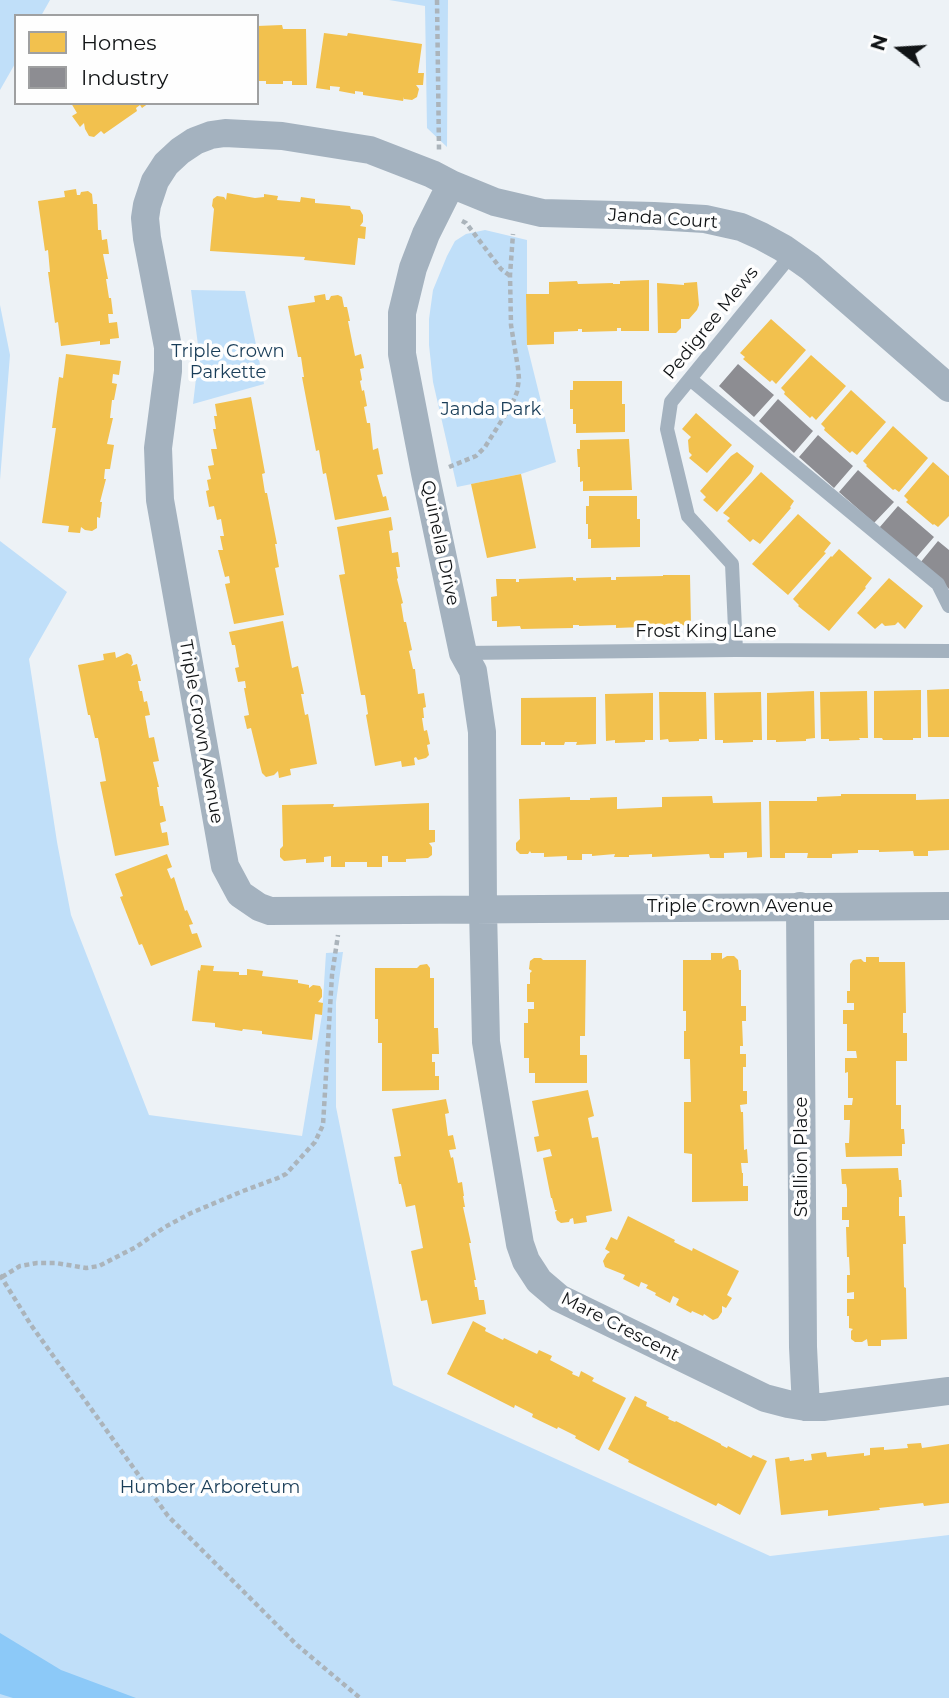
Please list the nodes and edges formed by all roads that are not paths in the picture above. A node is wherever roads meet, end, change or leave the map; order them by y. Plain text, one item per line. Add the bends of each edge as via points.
1 (441, 188) junction
2 (791, 255) junction
3 (691, 379) junction
4 (949, 388) edge
5 (949, 606) edge
6 (736, 650) junction
7 (949, 651) edge
8 (463, 653) junction
9 (949, 905) edge
10 (800, 906) junction
11 (483, 909) junction
12 (949, 1391) edge
13 (806, 1407) junction

1 - 2 street, Janda Court via 542,214 705,219 741,227
1 - 8 street, Quinella Drive via 407,289 402,355
1 - 11 street, Triple Crown Avenue via 370,150 282,135 211,135 195,141 166,164 155,181 145,218 168,347 158,448 160,500 225,866 240,894 270,911
2 - 3 lane, Pedigree Mews
2 - 4 street, Janda Court
3 - 5 lane via 938,584
3 - 6 lane, Pedigree Mews via 671,402 667,429 688,516 732,564
6 - 7 lane, Frost King Lane
6 - 8 lane, Frost King Lane
8 - 11 street, Quinella Drive via 473,671 482,733
9 - 10 street, Triple Crown Avenue
10 - 11 street, Triple Crown Avenue
10 - 13 street, Stallion Place
11 - 13 street, Mare Crescent via 486,1042 526,1261 539,1281 559,1298 765,1398
12 - 13 street, Mare Crescent

